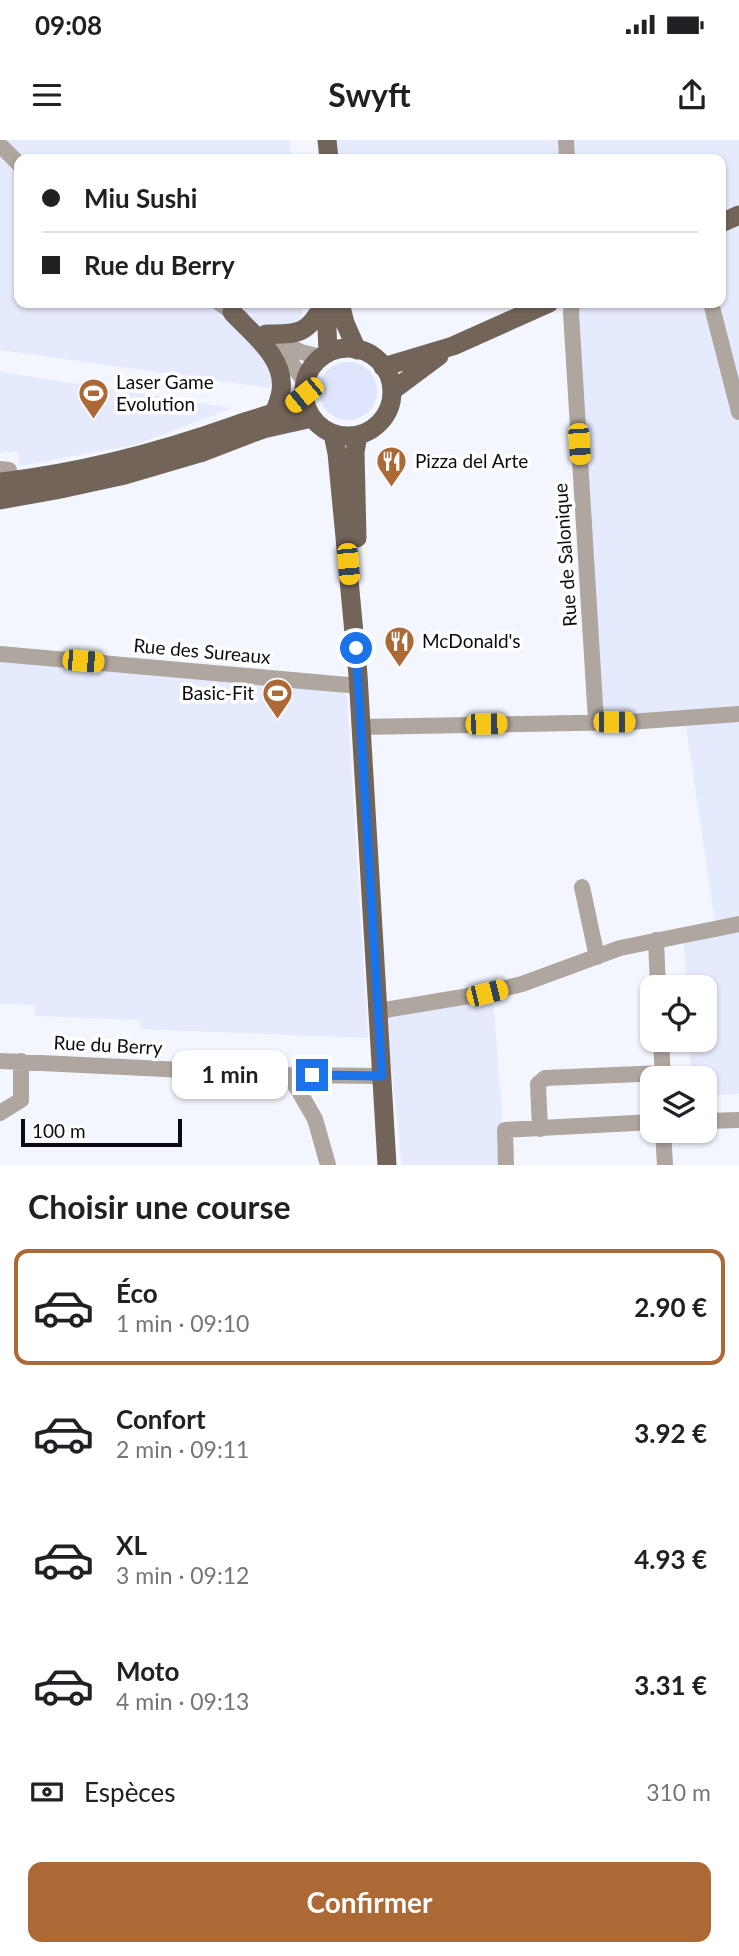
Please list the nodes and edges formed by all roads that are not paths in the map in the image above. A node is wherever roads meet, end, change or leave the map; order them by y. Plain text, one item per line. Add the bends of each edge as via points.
1 (0, 145) edge
2 (14, 159) edge
3 (227, 308) edge
4 (227, 308) edge
5 (322, 308) edge
6 (325, 308) edge
7 (341, 308) edge
8 (537, 308) edge
9 (572, 308) edge
10 (712, 308) edge
11 (270, 337) junction
12 (453, 346) junction
13 (357, 349) junction
14 (324, 355) junction
15 (383, 367) junction
16 (305, 388) junction
17 (392, 391) junction
18 (739, 412) edge
19 (274, 413) junction
20 (312, 418) junction
21 (333, 434) junction
22 (358, 435) junction
23 (6, 475) edge
24 (0, 494) edge
25 (0, 500) edge
26 (0, 654) edge
27 (359, 681) junction
28 (739, 714) edge
29 (596, 721) junction
30 (360, 727) junction
31 (582, 887) dead end
32 (739, 924) edge
33 (656, 940) junction
34 (597, 957) junction
35 (657, 975) edge
36 (379, 1011) junction
37 (0, 1061) edge
38 (21, 1061) junction
39 (288, 1075) junction
40 (382, 1076) junction
41 (640, 1076) edge
42 (0, 1113) edge
43 (739, 1120) edge
44 (717, 1121) edge
45 (640, 1123) edge
46 (540, 1129) junction
47 (664, 1143) edge
48 (328, 1165) edge
49 (387, 1165) edge
50 (506, 1165) edge
51 (665, 1165) edge

1 - 2 street
3 - 11 street
4 - 19 main road via 275,358 282,379
5 - 11 main road via 302,330
6 - 14 main road
7 - 13 main road
8 - 12 main road
9 - 29 street, Rue de Salonique
10 - 18 street
11 - 14 street via 301,352
11 - 16 street
12 - 15 main road
12 - 17 main road
13 - 14 main road
13 - 15 main road
14 - 16 main road via 314,364
15 - 17 main road
16 - 19 main road via 289,407
16 - 20 main road
17 - 22 main road via 385,415
19 - 23 main road via 121,460
20 - 21 main road
20 - 25 main road via 263,429 125,475
21 - 22 main road
21 - 27 main road
22 - 27 main road
23 - 24 main road via 5,492
26 - 27 street, Rue des Sureaux
27 - 30 main road
28 - 29 street
29 - 30 street
30 - 36 main road
31 - 34 street
32 - 33 street
33 - 34 street
33 - 35 street
34 - 36 street via 487,993
36 - 40 main road
37 - 38 street, Rue du Berry
38 - 39 street, Rue du Berry
38 - 42 street via 21,1100
39 - 40 street, Rue du Berry
39 - 48 street via 315,1119
40 - 49 main road
41 - 46 street via 545,1078 538,1084
43 - 44 street
45 - 46 street
46 - 50 street via 505,1130
47 - 51 street

